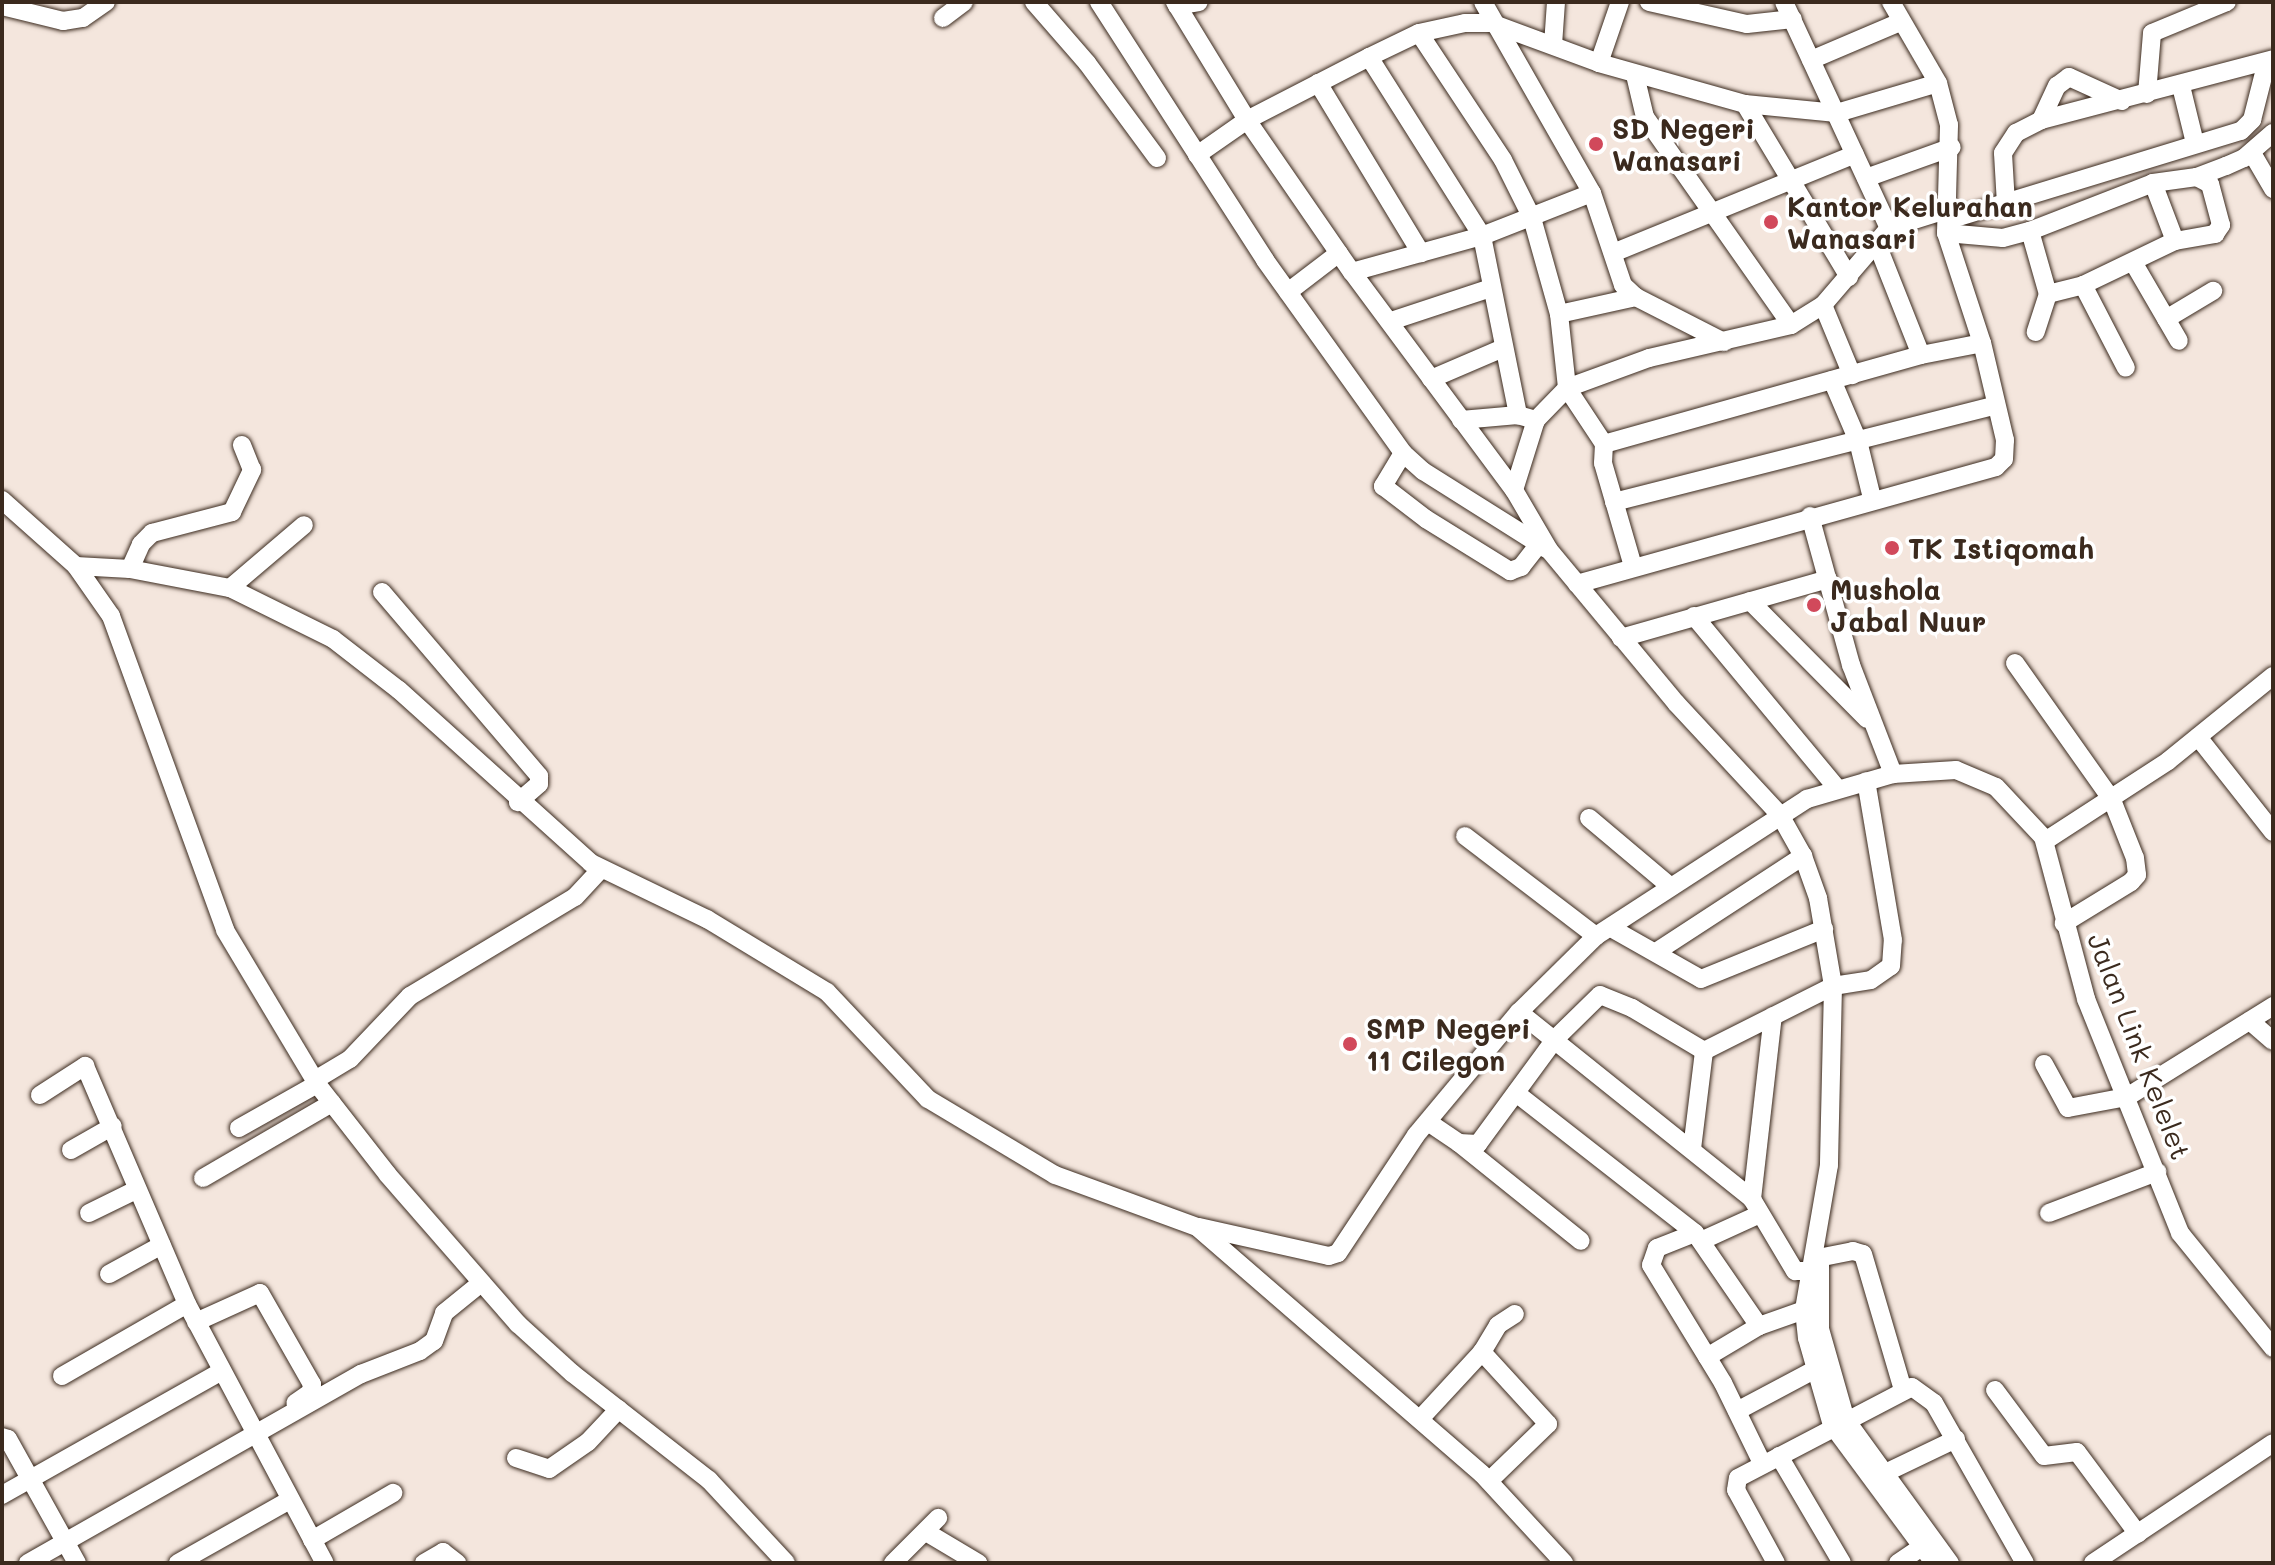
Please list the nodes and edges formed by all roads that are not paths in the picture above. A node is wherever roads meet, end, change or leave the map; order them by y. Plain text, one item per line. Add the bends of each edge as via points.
1 (106, 2) edge
2 (964, 2) edge
3 (1034, 2) edge
4 (1099, 2) edge
5 (1199, 2) edge
6 (1483, 2) edge
7 (1556, 2) edge
8 (1620, 2) edge
9 (1649, 2) edge
10 (1891, 2) edge
11 (2227, 2) edge
12 (1176, 4) edge
13 (2, 6) edge
14 (1791, 8) edge
15 (943, 18) dead end
16 (1900, 22) junction
17 (1491, 23) junction
18 (1419, 33) junction
19 (1553, 45) junction
20 (1369, 57) junction
21 (1811, 60) junction
22 (2270, 62) edge
23 (1599, 63) junction
24 (1635, 75) junction
25 (1318, 83) junction
26 (1938, 83) junction
27 (2181, 86) junction
28 (2147, 94) junction
29 (2122, 101) junction
30 (1745, 104) junction
31 (1837, 113) junction
32 (1247, 120) junction
33 (2041, 120) junction
34 (2273, 133) edge
35 (2195, 143) junction
36 (1952, 147) junction
37 (2252, 153) junction
38 (1855, 154) junction
39 (1197, 155) junction
40 (1157, 158) dead end
41 (2197, 177) junction
42 (1866, 178) junction
43 (1789, 179) junction
44 (2153, 183) junction
45 (2273, 189) edge
46 (1592, 193) junction
47 (2006, 204) junction
48 (1711, 210) junction
49 (1532, 218) junction
50 (1948, 221) junction
51 (1889, 228) junction
52 (2030, 231) junction
53 (1482, 236) junction
54 (2175, 241) junction
55 (1877, 244) junction
56 (1339, 253) junction
57 (1421, 253) junction
58 (1613, 253) junction
59 (2133, 262) junction
60 (1352, 272) junction
61 (1849, 277) junction
62 (2083, 285) junction
63 (1488, 289) junction
64 (2213, 291) dead end
65 (1288, 292) junction
66 (2048, 294) junction
67 (1636, 297) junction
68 (1823, 305) junction
69 (1559, 314) junction
70 (2166, 319) junction
71 (1391, 321) junction
72 (1791, 325) junction
73 (2036, 332) dead end
74 (2179, 341) dead end
75 (1724, 342) junction
76 (1982, 343) junction
77 (1503, 348) junction
78 (1921, 355) junction
79 (2126, 368) dead end
80 (1852, 375) junction
81 (1431, 379) junction
82 (1832, 380) junction
83 (1567, 388) junction
84 (1996, 405) junction
85 (1518, 415) junction
86 (1461, 420) junction
87 (1536, 420) junction
88 (1858, 441) junction
89 (1604, 444) junction
90 (242, 445) dead end
91 (1403, 453) junction
92 (1514, 490) junction
93 (1872, 498) junction
94 (2, 500) edge
95 (1614, 502) junction
96 (1810, 516) junction
97 (304, 525) dead end
98 (1544, 547) junction
99 (76, 566) junction
100 (1633, 566) junction
101 (130, 569) junction
102 (1828, 579) junction
103 (1577, 584) junction
104 (230, 588) junction
105 (382, 592) dead end
106 (1750, 601) junction
107 (1694, 616) junction
108 (1621, 638) junction
109 (2015, 663) dead end
110 (2273, 676) edge
111 (1872, 724) junction
112 (2198, 737) junction
113 (1893, 774) junction
114 (1866, 781) junction
115 (1837, 788) junction
116 (2112, 800) junction
117 (518, 802) junction
118 (1780, 815) junction
119 (1589, 818) dead end
120 (2273, 832) edge
121 (1465, 836) dead end
122 (2045, 841) junction
123 (1803, 856) junction
124 (601, 869) junction
125 (1671, 887) junction
126 (2064, 923) junction
127 (1824, 929) junction
128 (1604, 932) junction
129 (1656, 952) junction
130 (1833, 986) junction
131 (2273, 1006) edge
132 (1519, 1012) junction
133 (1773, 1016) junction
134 (2250, 1021) junction
135 (1555, 1039) junction
136 (2273, 1041) edge
137 (1704, 1051) junction
138 (2044, 1064) dead end
139 (316, 1082) junction
140 (1516, 1093) junction
141 (40, 1095) dead end
142 (2127, 1097) junction
143 (332, 1103) junction
144 (1428, 1122) junction
145 (113, 1126) junction
146 (239, 1128) dead end
147 (1459, 1143) junction
148 (1692, 1149) junction
149 (71, 1150) dead end
150 (2157, 1172) junction
151 (203, 1178) dead end
152 (136, 1190) junction
153 (1756, 1206) junction
154 (89, 1213) dead end
155 (2049, 1213) dead end
156 (1197, 1227) junction
157 (1699, 1237) junction
158 (1581, 1241) dead end
159 (162, 1245) junction
160 (1814, 1263) junction
161 (109, 1274) dead end
162 (481, 1283) junction
163 (187, 1304) junction
164 (1804, 1310) junction
165 (1515, 1314) dead end
166 (196, 1322) junction
167 (1759, 1326) junction
168 (2273, 1348) edge
169 (1482, 1352) junction
170 (1707, 1357) junction
171 (1814, 1370) junction
172 (220, 1372) junction
173 (62, 1376) dead end
174 (1903, 1390) junction
175 (1995, 1390) dead end
176 (619, 1409) junction
177 (1737, 1411) junction
178 (1420, 1419) junction
179 (1839, 1423) junction
180 (253, 1432) junction
181 (2, 1437) edge
182 (1956, 1439) junction
183 (2273, 1443) edge
184 (516, 1458) dead end
185 (1770, 1460) junction
186 (1883, 1474) junction
187 (32, 1479) junction
188 (1489, 1481) junction
189 (393, 1493) dead end
190 (2, 1495) edge
191 (290, 1500) junction
192 (1915, 1526) junction
193 (2138, 1534) junction
194 (312, 1540) junction
195 (65, 1543) junction
196 (1922, 1547) junction
197 (2020, 1561) edge
198 (28, 1563) edge
199 (77, 1563) edge
200 (178, 1563) edge
201 (325, 1563) edge
202 (424, 1563) edge
203 (457, 1563) edge
204 (786, 1563) edge
205 (893, 1563) edge
206 (978, 1563) edge
207 (1564, 1563) edge
208 (1776, 1563) edge
209 (1842, 1563) edge
210 (1898, 1563) edge
211 (1934, 1563) edge
212 (1950, 1563) edge
213 (2093, 1563) edge

1 - 13 street via 83,18 63,21
2 - 15 street
3 - 40 street
4 - 39 street
5 - 12 street
6 - 17 street
7 - 19 street
8 - 23 street
9 - 14 street via 1747,24
10 - 16 street
11 - 28 street via 2152,33
12 - 32 street
14 - 21 street
16 - 21 street
16 - 26 street
17 - 18 street
17 - 19 street
17 - 46 street
18 - 20 street
18 - 49 street via 1503,160
19 - 23 street
20 - 25 street
20 - 53 street
21 - 31 street
22 - 27 street
22 - 35 street via 2251,124
23 - 24 street
24 - 30 street
24 - 48 street via 1645,117
25 - 32 street
25 - 57 street
26 - 31 street
26 - 36 street
27 - 28 street
27 - 35 street
28 - 29 street
29 - 33 street
29 - 33 street via 2069,77 2054,90
30 - 31 street
30 - 43 street
31 - 38 street
32 - 39 street
32 - 56 street
33 - 47 street via 2005,143
34 - 37 street
35 - 47 street
36 - 42 street
36 - 50 street
37 - 41 street
37 - 45 street
38 - 42 street
38 - 43 street
39 - 65 street
41 - 44 street
41 - 54 street via 2210,184 2220,230 2211,237
42 - 51 street
43 - 48 street
43 - 61 street
44 - 52 street
44 - 54 street
46 - 49 street
46 - 58 street
47 - 50 street
48 - 58 street
48 - 72 street
49 - 53 street
49 - 69 street
50 - 51 street
50 - 52 street via 2003,238
50 - 76 street
51 - 55 street
52 - 66 street
53 - 57 street
53 - 63 street
54 - 59 street
55 - 61 street
55 - 78 street
56 - 60 street
56 - 65 street
57 - 60 street
58 - 67 street via 1623,285
59 - 62 street
59 - 70 street
60 - 71 street
61 - 68 street
62 - 66 street
62 - 79 street
63 - 71 street
63 - 77 street
64 - 70 street
65 - 91 street
66 - 73 street
67 - 69 street
67 - 75 street
68 - 72 street
68 - 80 street
69 - 83 street
70 - 74 street
71 - 81 street
72 - 75 street
75 - 83 street via 1623,365
76 - 78 street
76 - 84 street
77 - 81 street
77 - 85 street
78 - 80 street
80 - 82 street
81 - 86 street
82 - 88 street
82 - 89 street
83 - 87 street
83 - 89 street
84 - 88 street
84 - 93 street via 2007,450 2000,465
85 - 86 street
85 - 87 street
86 - 92 street
87 - 92 street
88 - 93 street
88 - 95 street
89 - 95 street via 1603,463
90 - 101 street via 252,470 232,512 152,533
91 - 98 street
91 - 98 street via 1383,486 1426,519 1510,571
92 - 98 street
93 - 96 street
94 - 99 street
95 - 100 street
96 - 100 street
96 - 102 street
97 - 104 street
98 - 103 street
99 - 101 street
99 - 139 street via 118,630 225,930
100 - 103 street
101 - 104 street
102 - 106 street
102 - 111 street
103 - 108 street
104 - 117 street via 333,639 399,690
105 - 117 street via 539,776 539,784
106 - 107 street
106 - 111 street
107 - 108 street
107 - 115 street
108 - 118 street
109 - 116 street
110 - 112 street
111 - 113 street
112 - 116 street
112 - 120 street
113 - 114 street, Jalan Link Kelelet
113 - 122 street, Jalan Link Kelelet via 1943,769 1978,776 2023,810
114 - 115 street, Jalan Link Kelelet
114 - 130 street via 1893,959 1888,970 1871,980
115 - 118 street, Jalan Link Kelelet
116 - 122 street
116 - 126 street via 2137,875
117 - 124 street
118 - 123 street
118 - 125 street, Jalan Link Kelelet
119 - 125 street
121 - 128 street
122 - 126 street, Jalan Link Kelelet
123 - 127 street
123 - 129 street
124 - 139 street via 575,897 410,996 350,1059
124 - 156 street via 707,919 802,975 843,1008 928,1099 1017,1155 1055,1175
125 - 128 street, Jalan Link Kelelet
126 - 142 street, Jalan Link Kelelet via 2086,999
127 - 129 street via 1703,979
127 - 130 street
128 - 129 street
128 - 132 street, Jalan Link Kelelet
130 - 133 street
130 - 160 street via 1829,1165
131 - 134 street
132 - 135 street
132 - 144 street, Jalan Link Kelelet
133 - 137 street
133 - 153 street
134 - 136 street
134 - 142 street
135 - 137 street via 1603,995
135 - 140 street
135 - 148 street
137 - 148 street
138 - 142 street via 2068,1108
139 - 143 street
139 - 146 street
140 - 147 street via 1478,1144
140 - 157 street
141 - 145 street via 85,1066
142 - 150 street, Jalan Link Kelelet
143 - 151 street
143 - 162 street
144 - 147 street
144 - 156 street, Jalan Link Kelelet via 1335,1255
145 - 149 street
145 - 152 street
147 - 158 street
148 - 153 street
150 - 155 street
150 - 168 street, Jalan Link Kelelet via 2187,1246
152 - 154 street
152 - 159 street
153 - 157 street
153 - 160 street via 1795,1271
156 - 178 street
157 - 167 street
157 - 170 street via 1657,1248 1650,1261
159 - 161 street
159 - 163 street
160 - 164 street
160 - 174 street via 1853,1251 1863,1254
160 - 179 street via 1820,1329
162 - 176 street via 572,1373
162 - 180 street via 444,1313 428,1346 372,1368
163 - 166 street
163 - 173 street
164 - 167 street
164 - 171 street
165 - 169 street via 1503,1319
166 - 172 street
166 - 180 street via 260,1293 312,1384 307,1396
167 - 170 street
169 - 178 street
169 - 188 street via 1548,1424
170 - 177 street
171 - 177 street
171 - 179 street
172 - 180 street
172 - 187 street
174 - 179 street
174 - 182 street via 1925,1392
175 - 193 street via 2044,1456 2077,1452
176 - 184 street via 588,1442 549,1469
176 - 204 street via 709,1480
177 - 185 street
178 - 188 street
179 - 185 street
179 - 186 street
179 - 192 street
180 - 191 street
180 - 195 street
181 - 187 street
182 - 186 street
182 - 197 street
183 - 193 street
185 - 208 street via 1741,1476 1735,1487
185 - 209 street
186 - 192 street
187 - 190 street
187 - 195 street
188 - 207 street
189 - 194 street
191 - 194 street
191 - 200 street
192 - 196 street
192 - 212 street
193 - 213 street
194 - 201 street
195 - 198 street
195 - 199 street
196 - 210 street
196 - 211 street
202 - 203 street via 443,1552
205 - 206 street via 932,1525

